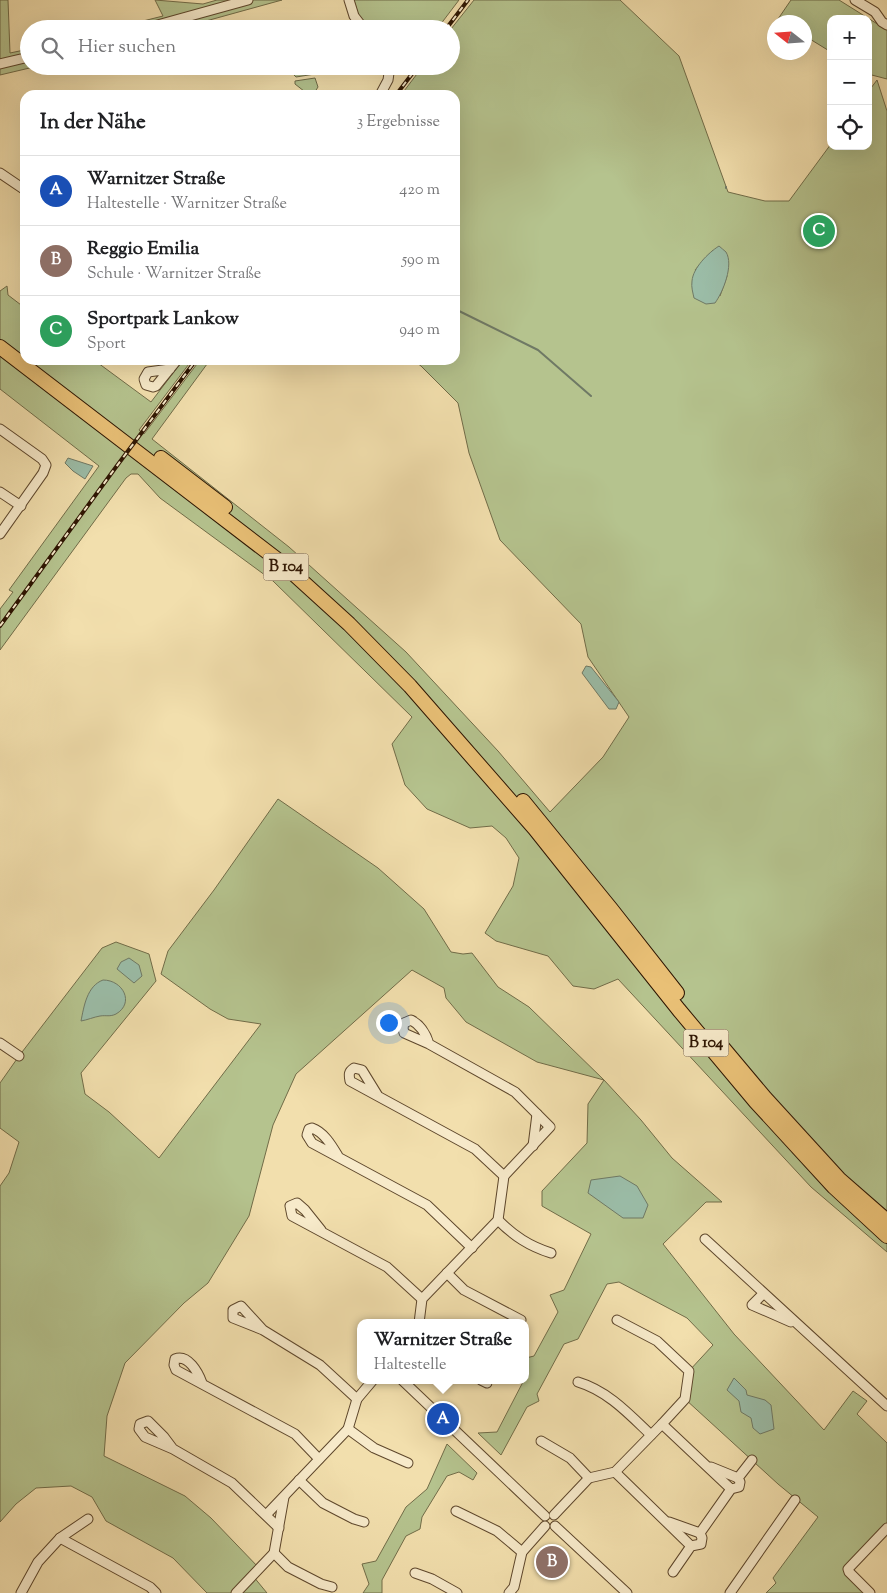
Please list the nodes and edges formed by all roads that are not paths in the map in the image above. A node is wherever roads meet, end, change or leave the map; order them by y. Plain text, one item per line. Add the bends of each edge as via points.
1 (248, 0) edge
2 (349, 0) edge
3 (855, 0) edge
4 (176, 20) edge
5 (357, 20) edge
6 (887, 25) edge
7 (20, 60) edge
8 (0, 64) edge
9 (389, 75) edge
10 (383, 90) edge
11 (0, 173) edge
12 (20, 187) edge
13 (0, 335) edge
14 (0, 346) edge
15 (20, 350) edge
16 (20, 361) edge
17 (25, 365) edge
18 (39, 365) edge
19 (173, 365) edge
20 (170, 369) dead end
21 (0, 429) edge
22 (0, 492) edge
23 (20, 506) junction
24 (0, 534) edge
25 (541, 829) junction
26 (0, 1043) edge
27 (430, 1044) dead end
28 (18, 1056) dead end
29 (378, 1096) dead end
30 (537, 1114) junction
31 (533, 1147) junction
32 (338, 1156) dead end
33 (504, 1176) junction
34 (498, 1220) junction
35 (887, 1221) edge
36 (321, 1230) dead end
37 (887, 1236) edge
38 (705, 1239) dead end
39 (472, 1248) junction
40 (551, 1253) dead end
41 (447, 1273) junction
42 (763, 1294) junction
43 (422, 1299) junction
44 (419, 1319) edge
45 (519, 1319) edge
46 (617, 1320) dead end
47 (798, 1325) junction
48 (263, 1330) dead end
49 (578, 1382) dead end
50 (202, 1383) dead end
51 (370, 1384) edge
52 (406, 1384) edge
53 (357, 1399) junction
54 (887, 1406) edge
55 (662, 1424) junction
56 (348, 1429) junction
57 (651, 1435) junction
58 (540, 1442) dead end
59 (172, 1449) dead end
60 (319, 1459) junction
61 (752, 1460) dead end
62 (408, 1463) dead end
63 (706, 1465) junction
64 (615, 1472) junction
65 (589, 1478) junction
66 (738, 1478) junction
67 (299, 1480) junction
68 (731, 1489) junction
69 (284, 1497) junction
70 (795, 1500) dead end
71 (456, 1511) dead end
72 (266, 1515) junction
73 (550, 1516) junction
74 (88, 1518) dead end
75 (664, 1520) junction
76 (364, 1522) dead end
77 (550, 1526) junction
78 (279, 1528) junction
79 (887, 1528) edge
80 (700, 1534) junction
81 (60, 1538) junction
82 (691, 1546) junction
83 (522, 1552) junction
84 (274, 1553) junction
85 (673, 1572) dead end
86 (415, 1573) dead end
87 (332, 1587) dead end
88 (515, 1591) edge
89 (21, 1593) edge
90 (156, 1593) edge
91 (236, 1593) edge
92 (458, 1593) edge
93 (626, 1593) edge
94 (730, 1593) edge
95 (870, 1593) edge

1 - 4 street
2 - 5 street
3 - 6 street via 875,12
7 - 8 street
9 - 10 street
11 - 12 street
13 - 15 highway
14 - 16 highway, B 104
17 - 25 highway, B 104 via 283,564 410,686
18 - 25 highway, B 104 via 189,478 337,600 414,676
19 - 20 street
21 - 23 street via 46,465
22 - 23 street
23 - 24 street
25 - 35 highway, B 104 via 765,1098 839,1179
25 - 37 highway, B 104 via 679,1010 756,1102 834,1187
26 - 28 street
27 - 30 street via 515,1092
29 - 33 street via 475,1149
30 - 31 street
30 - 31 street via 550,1128
31 - 33 street
32 - 39 street via 427,1205
33 - 34 street
34 - 39 street
34 - 40 street via 513,1235
36 - 43 street via 387,1267
38 - 42 street
39 - 41 street
41 - 43 street
41 - 45 street via 464,1290
42 - 47 street
42 - 47 street via 752,1305
43 - 44 street
46 - 55 street via 657,1341 689,1371 685,1399
47 - 54 street
48 - 53 street via 320,1365
49 - 57 street via 616,1402
50 - 60 street via 295,1434
51 - 53 street
52 - 73 street
53 - 56 street
55 - 57 street
55 - 63 street
56 - 60 street
56 - 62 street via 374,1448
57 - 64 street
58 - 65 street via 570,1458
59 - 72 street via 232,1483
60 - 67 street
61 - 66 street
63 - 66 street
63 - 68 street
64 - 65 street
64 - 75 street
65 - 73 street
66 - 68 street via 738,1487
67 - 69 street
67 - 76 street via 323,1503
68 - 80 street
69 - 72 street
69 - 78 street
70 - 94 street
71 - 83 street via 497,1531
72 - 78 street
73 - 77 street via 543,1522
74 - 81 street
75 - 80 street
75 - 82 street
77 - 83 street
77 - 93 street
78 - 84 street
79 - 95 street via 848,1569
80 - 82 street via 701,1544
81 - 89 street via 38,1562
81 - 90 street
82 - 85 street
83 - 88 street
84 - 87 street via 288,1567
84 - 91 street
86 - 92 street

